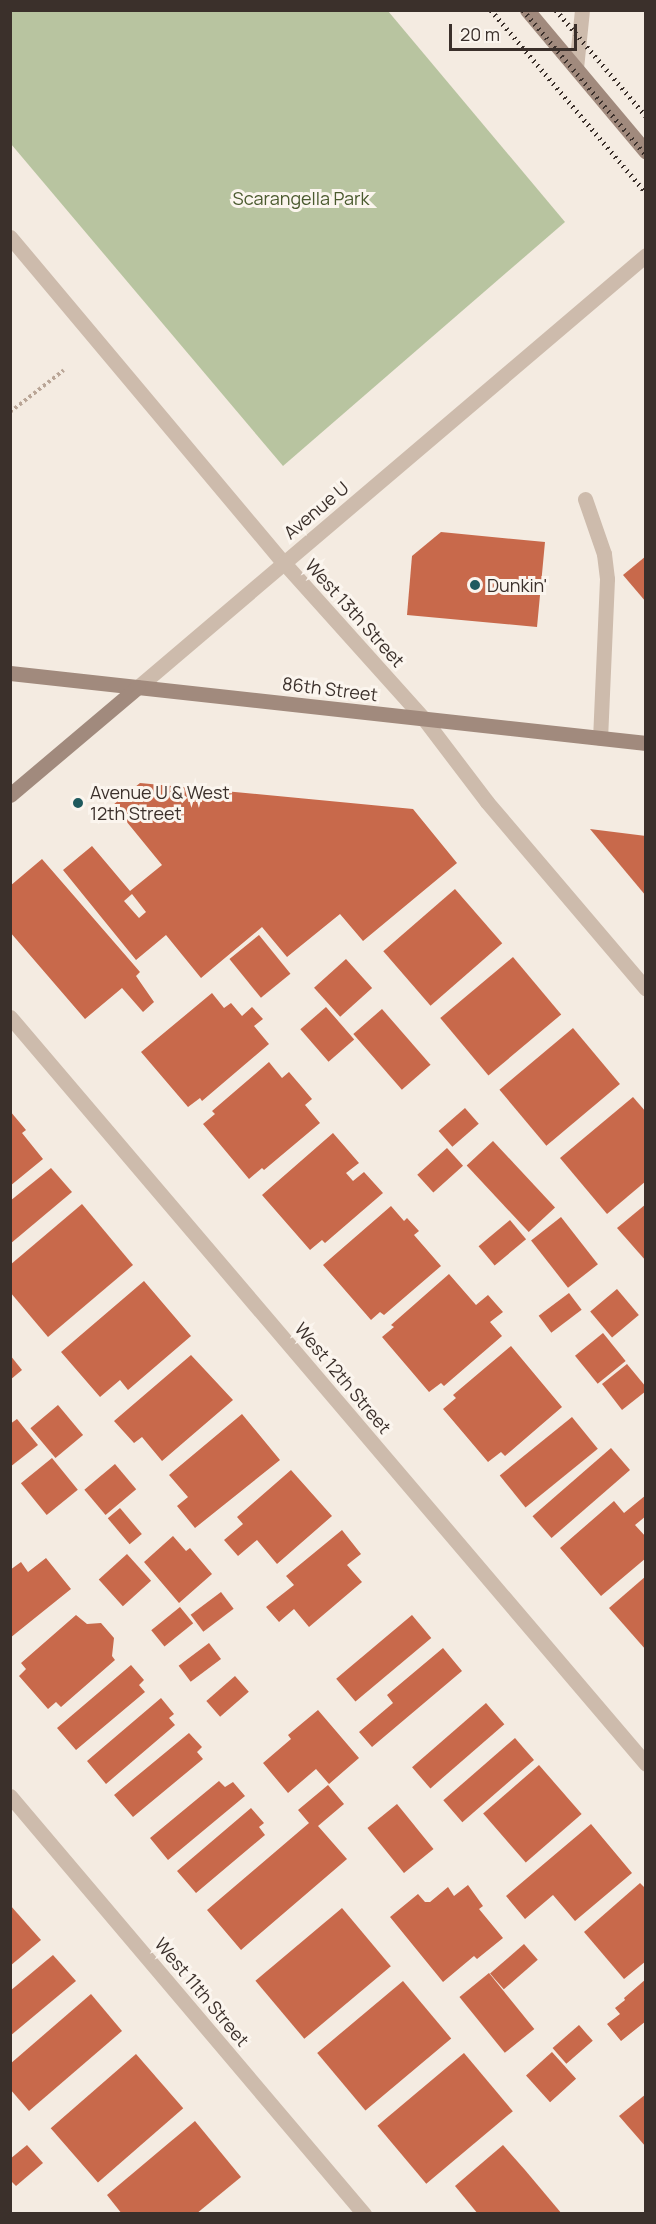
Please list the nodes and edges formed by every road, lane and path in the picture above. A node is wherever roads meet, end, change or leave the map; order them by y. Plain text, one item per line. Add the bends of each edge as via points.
1 (527, 10) edge
2 (582, 10) edge
3 (576, 68) junction
4 (645, 152) edge
5 (10, 237) edge
6 (645, 255) edge
7 (64, 370) dead end
8 (10, 412) edge
9 (585, 499) dead end
10 (284, 563) junction
11 (10, 673) edge
12 (138, 687) junction
13 (424, 719) junction
14 (600, 738) junction
15 (645, 743) edge
16 (10, 795) edge
17 (645, 989) edge
18 (10, 1017) edge
19 (645, 1764) edge
20 (10, 1796) edge
21 (364, 2214) edge

1 - 3 main road
2 - 3 street
3 - 4 main road
5 - 10 street, West 13th Street
6 - 10 street, Avenue U
7 - 8 path
9 - 14 street via 604,554 607,579
10 - 12 street, Avenue U
10 - 13 street, West 13th Street
11 - 12 main road, 86th Street
12 - 13 main road, 86th Street
12 - 16 main road, Avenue U
13 - 14 main road, 86th Street
13 - 17 street, West 13th Street via 488,802
14 - 15 main road, 86th Street
18 - 19 street, West 12th Street
20 - 21 street, West 11th Street

